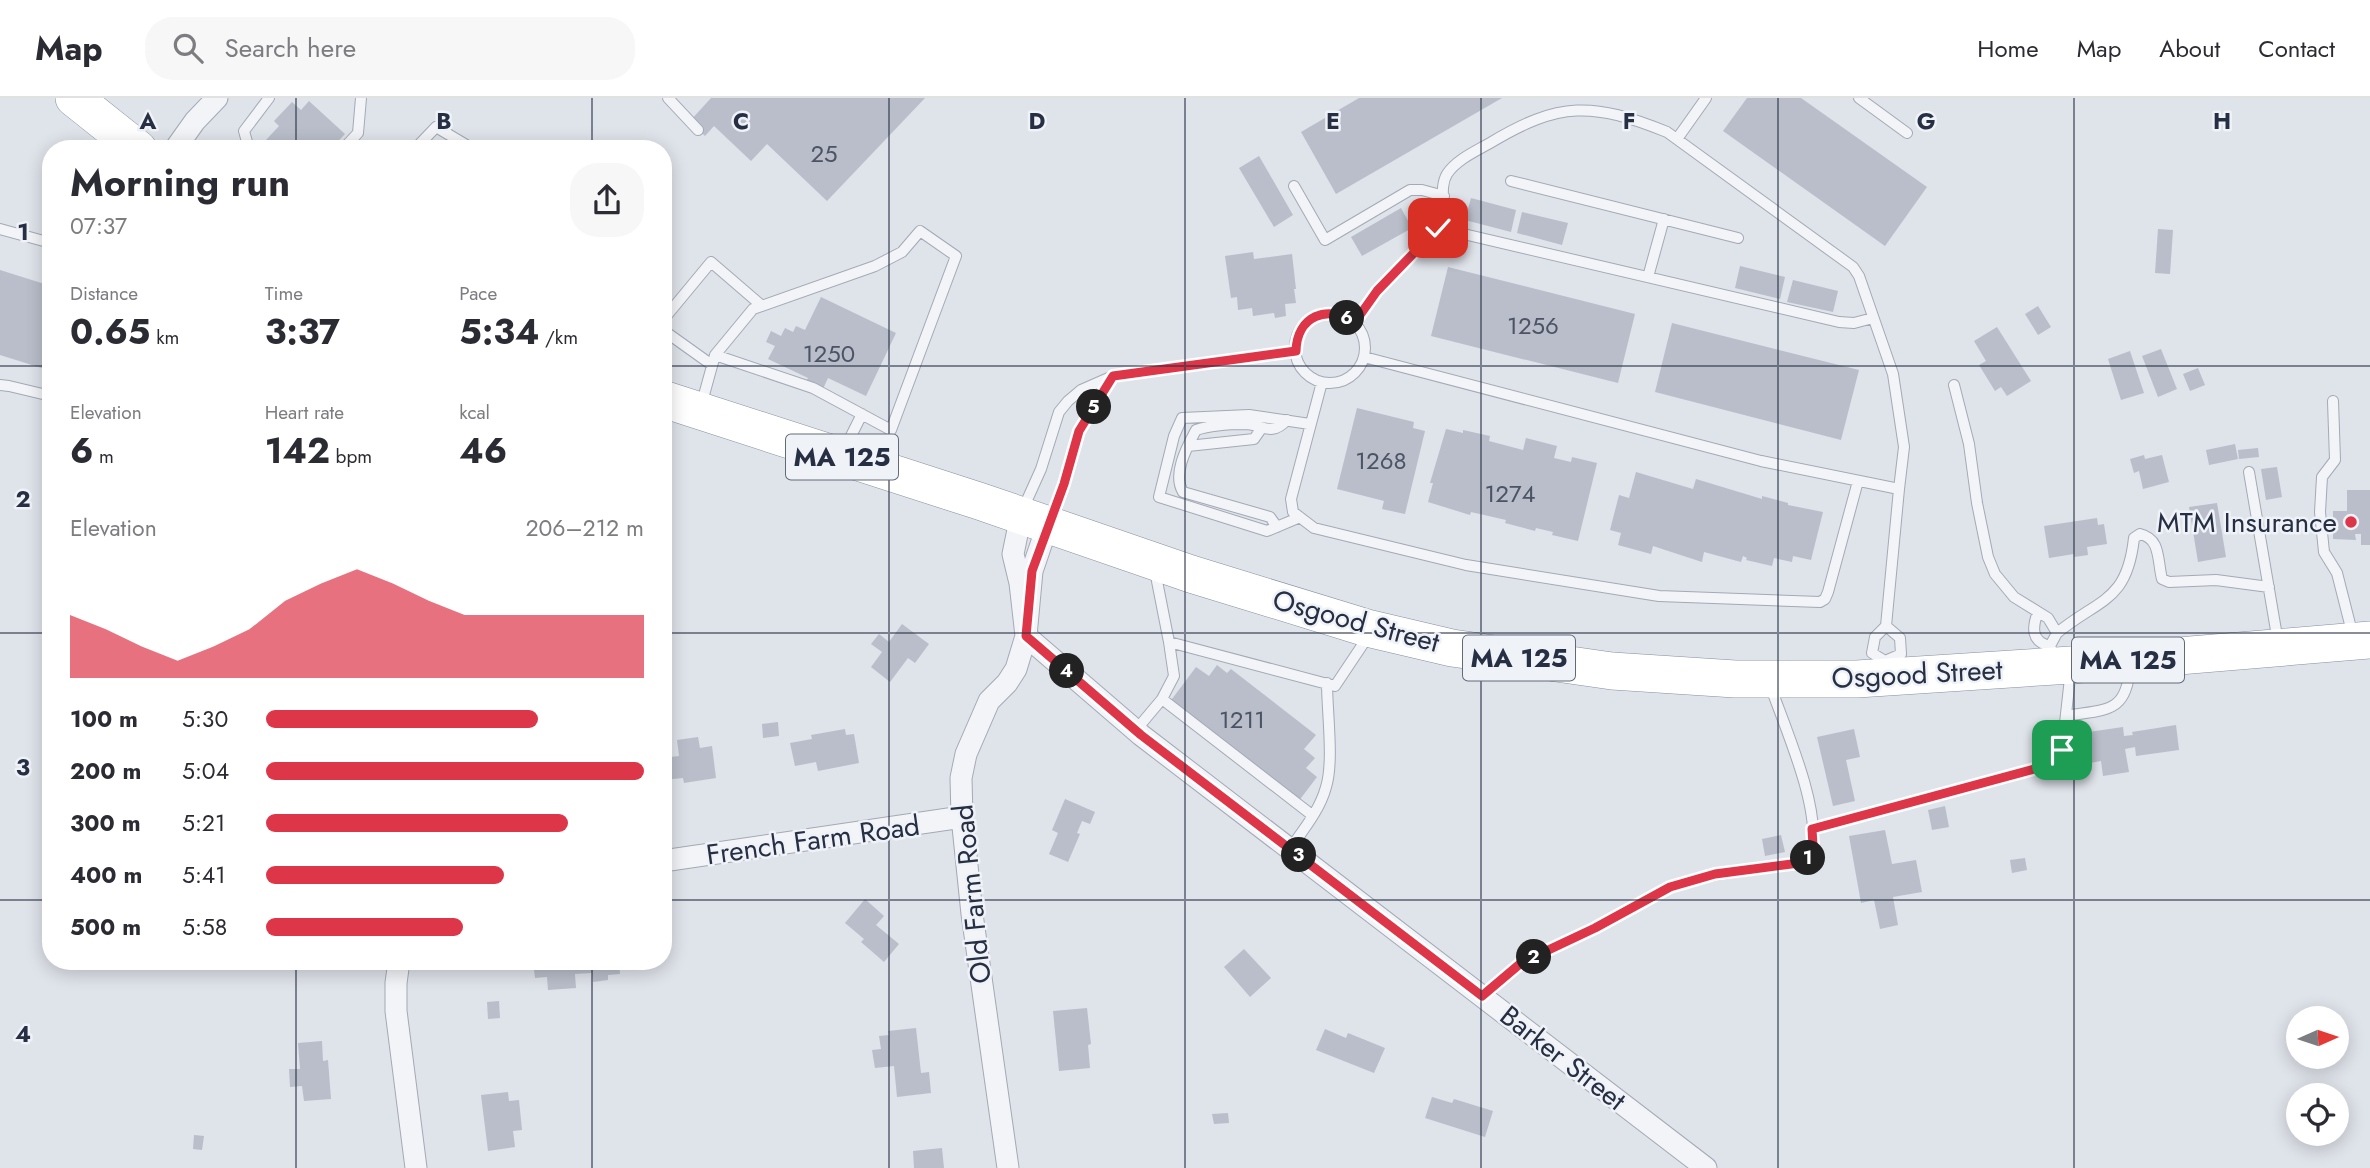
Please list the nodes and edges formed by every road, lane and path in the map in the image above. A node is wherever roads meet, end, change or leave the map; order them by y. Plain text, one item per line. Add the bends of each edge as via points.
1 (74, 98) edge
2 (217, 98) edge
3 (270, 98) edge
4 (360, 98) edge
5 (668, 98) edge
6 (1706, 98) edge
7 (1859, 98) edge
8 (698, 130) dead end
9 (1907, 133) dead end
10 (1677, 139) junction
11 (127, 140) edge
12 (181, 140) edge
13 (246, 140) edge
14 (352, 140) edge
15 (424, 140) edge
16 (458, 140) edge
17 (1511, 181) dead end
18 (1294, 186) dead end
19 (1444, 197) junction
20 (1664, 219) junction
21 (1438, 228) junction
22 (0, 229) edge
23 (1738, 238) dead end
24 (42, 241) edge
25 (1648, 277) junction
26 (762, 306) junction
27 (672, 309) edge
28 (1873, 317) junction
29 (1355, 322) junction
30 (672, 335) edge
31 (1296, 351) junction
32 (1364, 357) junction
33 (713, 360) junction
34 (1113, 376) junction
35 (1322, 382) junction
36 (0, 385) edge
37 (1954, 385) dead end
38 (42, 394) edge
39 (2333, 401) dead end
40 (672, 402) edge
41 (699, 410) junction
42 (862, 414) junction
43 (1287, 420) junction
44 (1310, 424) junction
45 (1261, 429) junction
46 (1188, 446) junction
47 (840, 457) junction
48 (2249, 472) dead end
49 (1858, 481) junction
50 (1899, 489) junction
51 (1298, 518) junction
52 (1035, 520) junction
53 (1278, 527) junction
54 (1153, 561) junction
55 (2269, 587) junction
56 (2038, 612) junction
57 (1886, 626) junction
58 (1372, 629) junction
59 (1026, 636) junction
60 (2362, 641) edge
61 (1168, 642) junction
62 (2279, 648) junction
63 (2059, 652) junction
64 (2131, 660) junction
65 (1886, 669) junction
66 (1767, 679) junction
67 (1327, 683) junction
68 (1162, 699) junction
69 (2066, 716) junction
70 (1136, 730) junction
71 (1312, 815) junction
72 (962, 817) junction
73 (1812, 829) junction
74 (1290, 849) junction
75 (672, 860) edge
76 (398, 970) edge
77 (1482, 996) junction
78 (416, 1168) edge
79 (1008, 1168) edge
80 (1706, 1168) edge

1 - 11 highway
2 - 12 street
3 - 13 lane via 244,131
4 - 14 lane via 358,133
5 - 8 lane
6 - 10 lane
7 - 9 lane
10 - 19 lane via 1609,112 1574,110 1544,116 1460,161 1443,183
10 - 28 lane via 1853,267
15 - 16 lane via 436,127
17 - 20 lane
18 - 19 lane via 1325,240 1410,190
19 - 21 lane
20 - 23 lane
20 - 25 lane
21 - 25 lane
21 - 29 lane via 1377,291
22 - 24 lane
25 - 28 lane via 1839,322
26 - 27 lane via 711,262
26 - 33 lane via 754,309
26 - 42 lane via 875,266 902,252 920,231 956,256 891,430
28 - 50 lane via 1895,386 1904,447
29 - 31 lane via 1334,313 1312,318 1297,335
29 - 32 lane via 1365,342
30 - 33 lane
31 - 34 lane
31 - 35 lane via 1302,369
32 - 35 lane via 1345,380
32 - 49 lane via 1761,461
33 - 41 lane
33 - 42 lane via 813,388
34 - 52 lane via 1079,431 1064,484
34 - 52 lane via 1081,390 1059,412 1041,469
35 - 44 lane
36 - 38 lane
37 - 56 lane via 1988,557 2003,585
39 - 60 lane via 2335,460 2322,477 2324,552 2337,573
40 - 41 highway, Osgood Street / MA 125
41 - 47 highway, Osgood Street / MA 125
42 - 47 lane
43 - 44 lane
43 - 45 lane via 1280,427
43 - 53 lane via 1249,415 1182,418 1159,497 1267,531
44 - 51 lane via 1292,499
45 - 46 lane via 1254,439
45 - 46 lane via 1249,424 1203,428 1196,430
46 - 53 lane via 1179,473 1183,492 1270,517
47 - 52 highway, Osgood Street / MA 125
48 - 55 lane
49 - 50 lane
49 - 51 lane via 1828,592 1820,602 1658,596 1553,581 1314,528
50 - 57 lane
51 - 53 lane
52 - 54 highway, Osgood Street / MA 125
52 - 59 street
52 - 59 street via 1013,554
54 - 58 highway, Osgood Street / MA 125
54 - 61 lane
55 - 62 lane
55 - 63 lane via 2216,580 2169,582 2162,579 2154,542 2140,534 2134,538 2131,562 2120,586 2105,601 2072,620
56 - 63 lane via 2048,618
56 - 63 lane via 2035,637
57 - 65 lane via 1875,637 1872,653
57 - 65 lane via 1900,638 1901,654
58 - 66 highway, Osgood Street / MA 125 via 1452,648 1612,671
58 - 67 lane via 1335,685
59 - 70 street, Barker Street
59 - 72 street, Old Farm Road via 1016,669 989,701 965,754
60 - 62 highway, Osgood Street / MA 125
61 - 67 lane
61 - 68 lane via 1174,676
62 - 64 highway, Osgood Street / MA 125
63 - 64 highway, Osgood Street / MA 125
63 - 65 highway, Osgood Street / MA 125
63 - 69 lane
64 - 69 lane via 2123,699 2109,709
65 - 66 highway, Osgood Street / MA 125
66 - 73 lane via 1800,767
67 - 71 lane via 1326,787
68 - 70 lane
68 - 71 lane
69 - 73 lane via 2062,750 2056,760
70 - 74 street, Barker Street
71 - 74 lane
72 - 75 street, French Farm Road
72 - 79 street, Old Farm Road
73 - 77 lane via 1813,846 1807,862 1715,874 1670,887 1521,963
74 - 77 street, Barker Street
76 - 78 street via 396,1011
77 - 80 street, Barker Street

